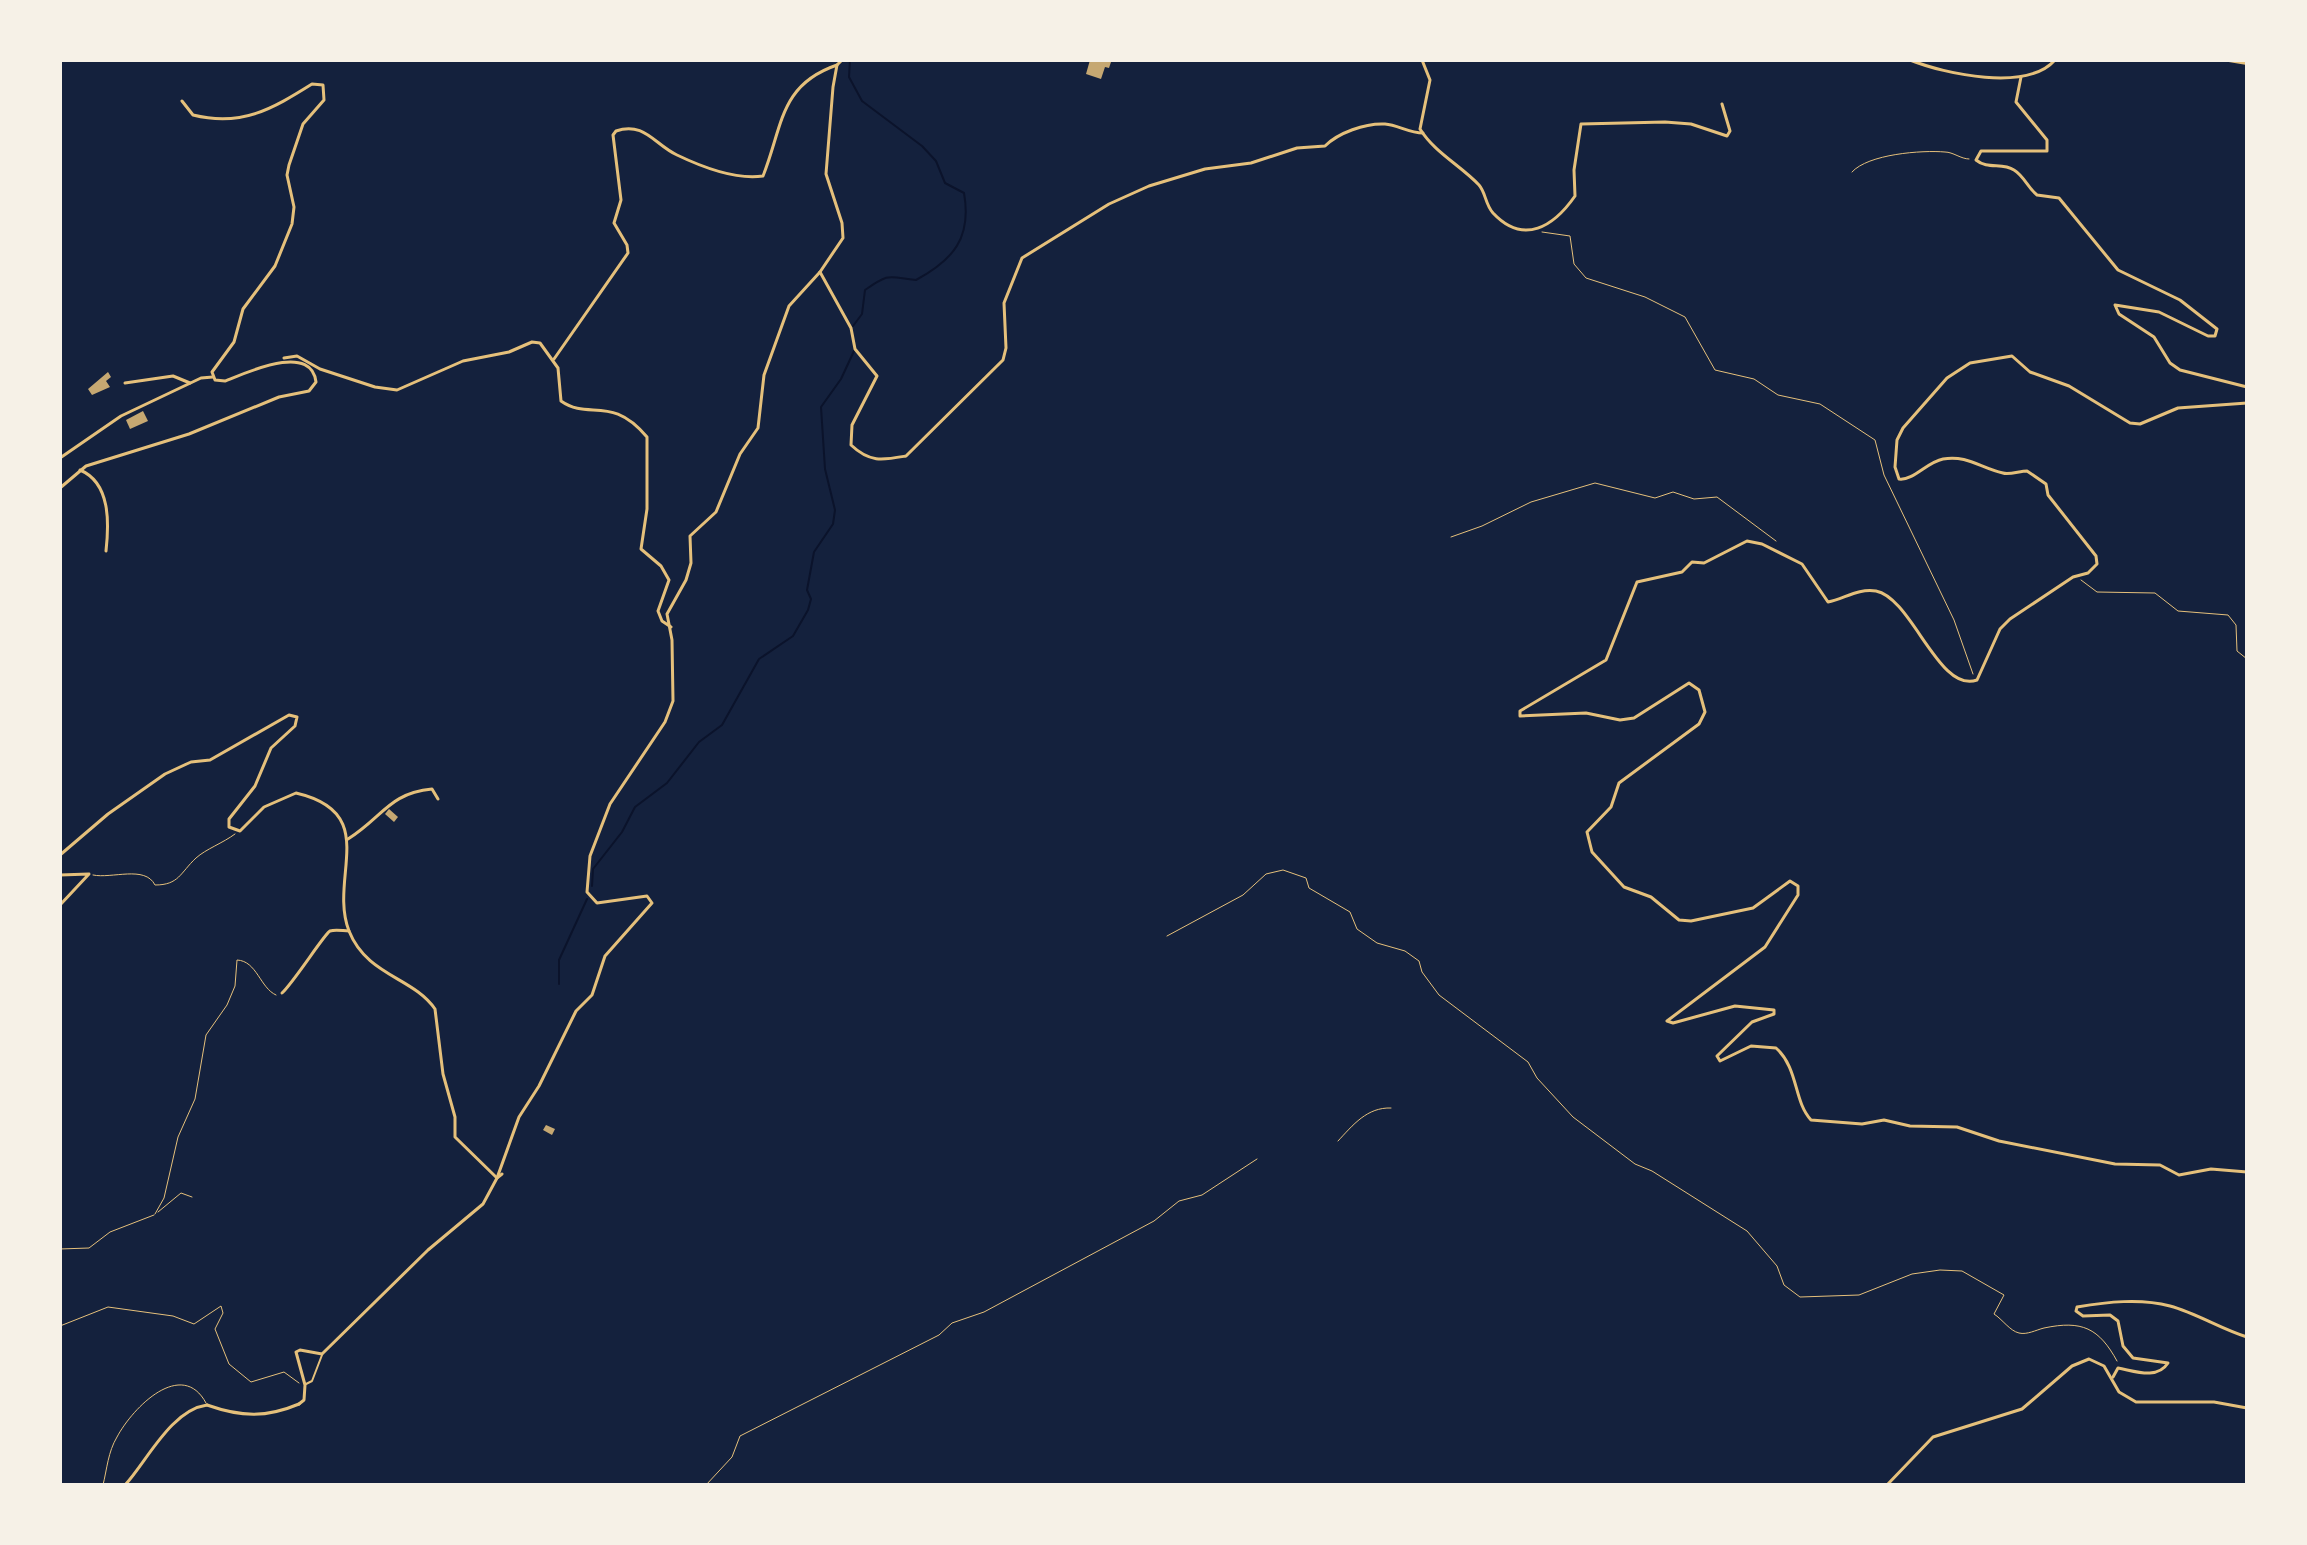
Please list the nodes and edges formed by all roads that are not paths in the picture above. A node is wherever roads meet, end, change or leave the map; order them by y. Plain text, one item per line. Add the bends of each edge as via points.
1 (842, 60) edge
2 (1422, 60) edge
3 (1910, 60) edge
4 (2055, 60) edge
5 (2229, 60) edge
6 (2247, 63) edge
7 (837, 65) junction
8 (2021, 77) junction
9 (182, 101) dead end
10 (1722, 104) dead end
11 (1423, 133) junction
12 (820, 272) junction
13 (554, 359) junction
14 (283, 360) junction
15 (213, 377) junction
16 (125, 383) dead end
17 (190, 383) junction
18 (2247, 387) edge
19 (2247, 403) edge
20 (60, 458) edge
21 (80, 470) junction
22 (60, 488) edge
23 (106, 551) dead end
24 (671, 627) junction
25 (438, 799) dead end
26 (348, 839) junction
27 (60, 855) edge
28 (60, 875) edge
29 (60, 905) edge
30 (349, 931) junction
31 (282, 993) road end
32 (2247, 1172) edge
33 (502, 1174) dead end
34 (497, 1178) junction
35 (2247, 1337) edge
36 (322, 1354) junction
37 (2113, 1377) junction
38 (305, 1385) junction
39 (207, 1405) junction
40 (2247, 1408) edge
41 (103, 1485) edge
42 (125, 1485) edge
43 (1887, 1485) edge

1 - 7 street
2 - 11 street via 1430,80 1420,123
3 - 8 street via 1942,71
4 - 8 street via 2047,69
5 - 6 main road
7 - 12 street via 826,174 843,238
7 - 13 street via 810,77 792,94 763,176 727,173 676,155 648,133 616,131 621,200 614,223 628,253
8 - 18 street via 2016,102 2047,140 2047,151 1981,151 1976,160 2017,171 2037,195 2059,198 2118,270 2180,300 2217,329 2215,336 2208,336 2159,312 2115,305 2119,314 2154,337 2170,363
9 - 15 street via 193,115 229,121 281,104 312,84 326,90 303,124 289,165 292,224 275,266 243,309 234,342
10 - 11 street via 1729,119 1727,136 1691,124 1581,124 1575,196 1561,217 1537,229 1520,228 1494,214 1480,186
11 - 12 street via 1373,126 1337,135 1325,146 1190,172 1109,204 1022,258 1004,303 1003,360 906,456 890,461 851,445 852,425 877,376 855,349 844,311
12 - 24 street via 789,306 764,375 758,428 740,454 716,512 690,536 691,563 667,614
13 - 14 street via 532,342 463,361 397,390 320,369 297,356
13 - 24 street via 561,401 569,407 610,409 647,437 641,549 669,580 658,611
14 - 15 street via 225,381
14 - 21 street via 314,374 316,382 309,391 279,397
15 - 17 street
16 - 17 street via 173,376
17 - 20 street via 121,416
19 - 32 street via 2178,408 2130,423 2069,386 2030,372 2012,356 1970,363 1917,408 1897,440 1899,479 1943,459 1970,458 2004,474 2027,471 2038,476 2096,556 2097,564 2088,573 2077,575 2000,629 1981,675 1971,682 1945,669 1892,597 1867,590 1828,602 1802,564 1747,541 1704,563 1692,562 1682,572 1637,582 1606,660 1520,711 1520,716 1574,712 1620,720 1634,718 1689,683 1699,690 1705,712 1699,724 1619,783 1611,807 1586,838 1624,887 1651,897 1679,920 1753,908 1790,881 1798,886 1798,895 1765,947 1667,1021 1735,1006 1774,1010 1752,1022 1717,1056 1720,1061 1751,1046 1776,1048 1790,1065 1803,1111 1811,1120 1957,1127 1999,1141 2115,1164 2160,1165 2179,1175 2211,1169
21 - 22 street
21 - 23 street via 93,477 102,494 110,532
24 - 34 street via 675,690 670,711 610,804 586,870 587,892 597,903 647,896 652,903 605,956 592,995 576,1011 519,1117
25 - 26 street via 432,789 407,792
26 - 27 street via 339,819 313,797 296,793 264,807 240,831 229,827 271,748 295,726 297,717 289,715 210,760 165,774
26 - 30 street via 342,907
28 - 29 street via 89,874
30 - 31 street via 324,935 315,955
30 - 34 street via 379,970 435,1009 455,1137
33 - 34 street
34 - 36 street via 483,1204
35 - 37 street via 2168,1305 2123,1299 2077,1307 2083,1316 2110,1315 2118,1321 2123,1346 2133,1358 2168,1363 2156,1372 2118,1368
36 - 38 street via 312,1381
36 - 38 street via 296,1352
37 - 40 street via 2119,1392 2136,1402 2214,1402
37 - 43 street via 2089,1359 2072,1366 2022,1409 1933,1437
38 - 39 street via 299,1404 266,1416 228,1413
39 - 41 lane via 192,1385 165,1388 116,1438
39 - 42 street via 168,1431

